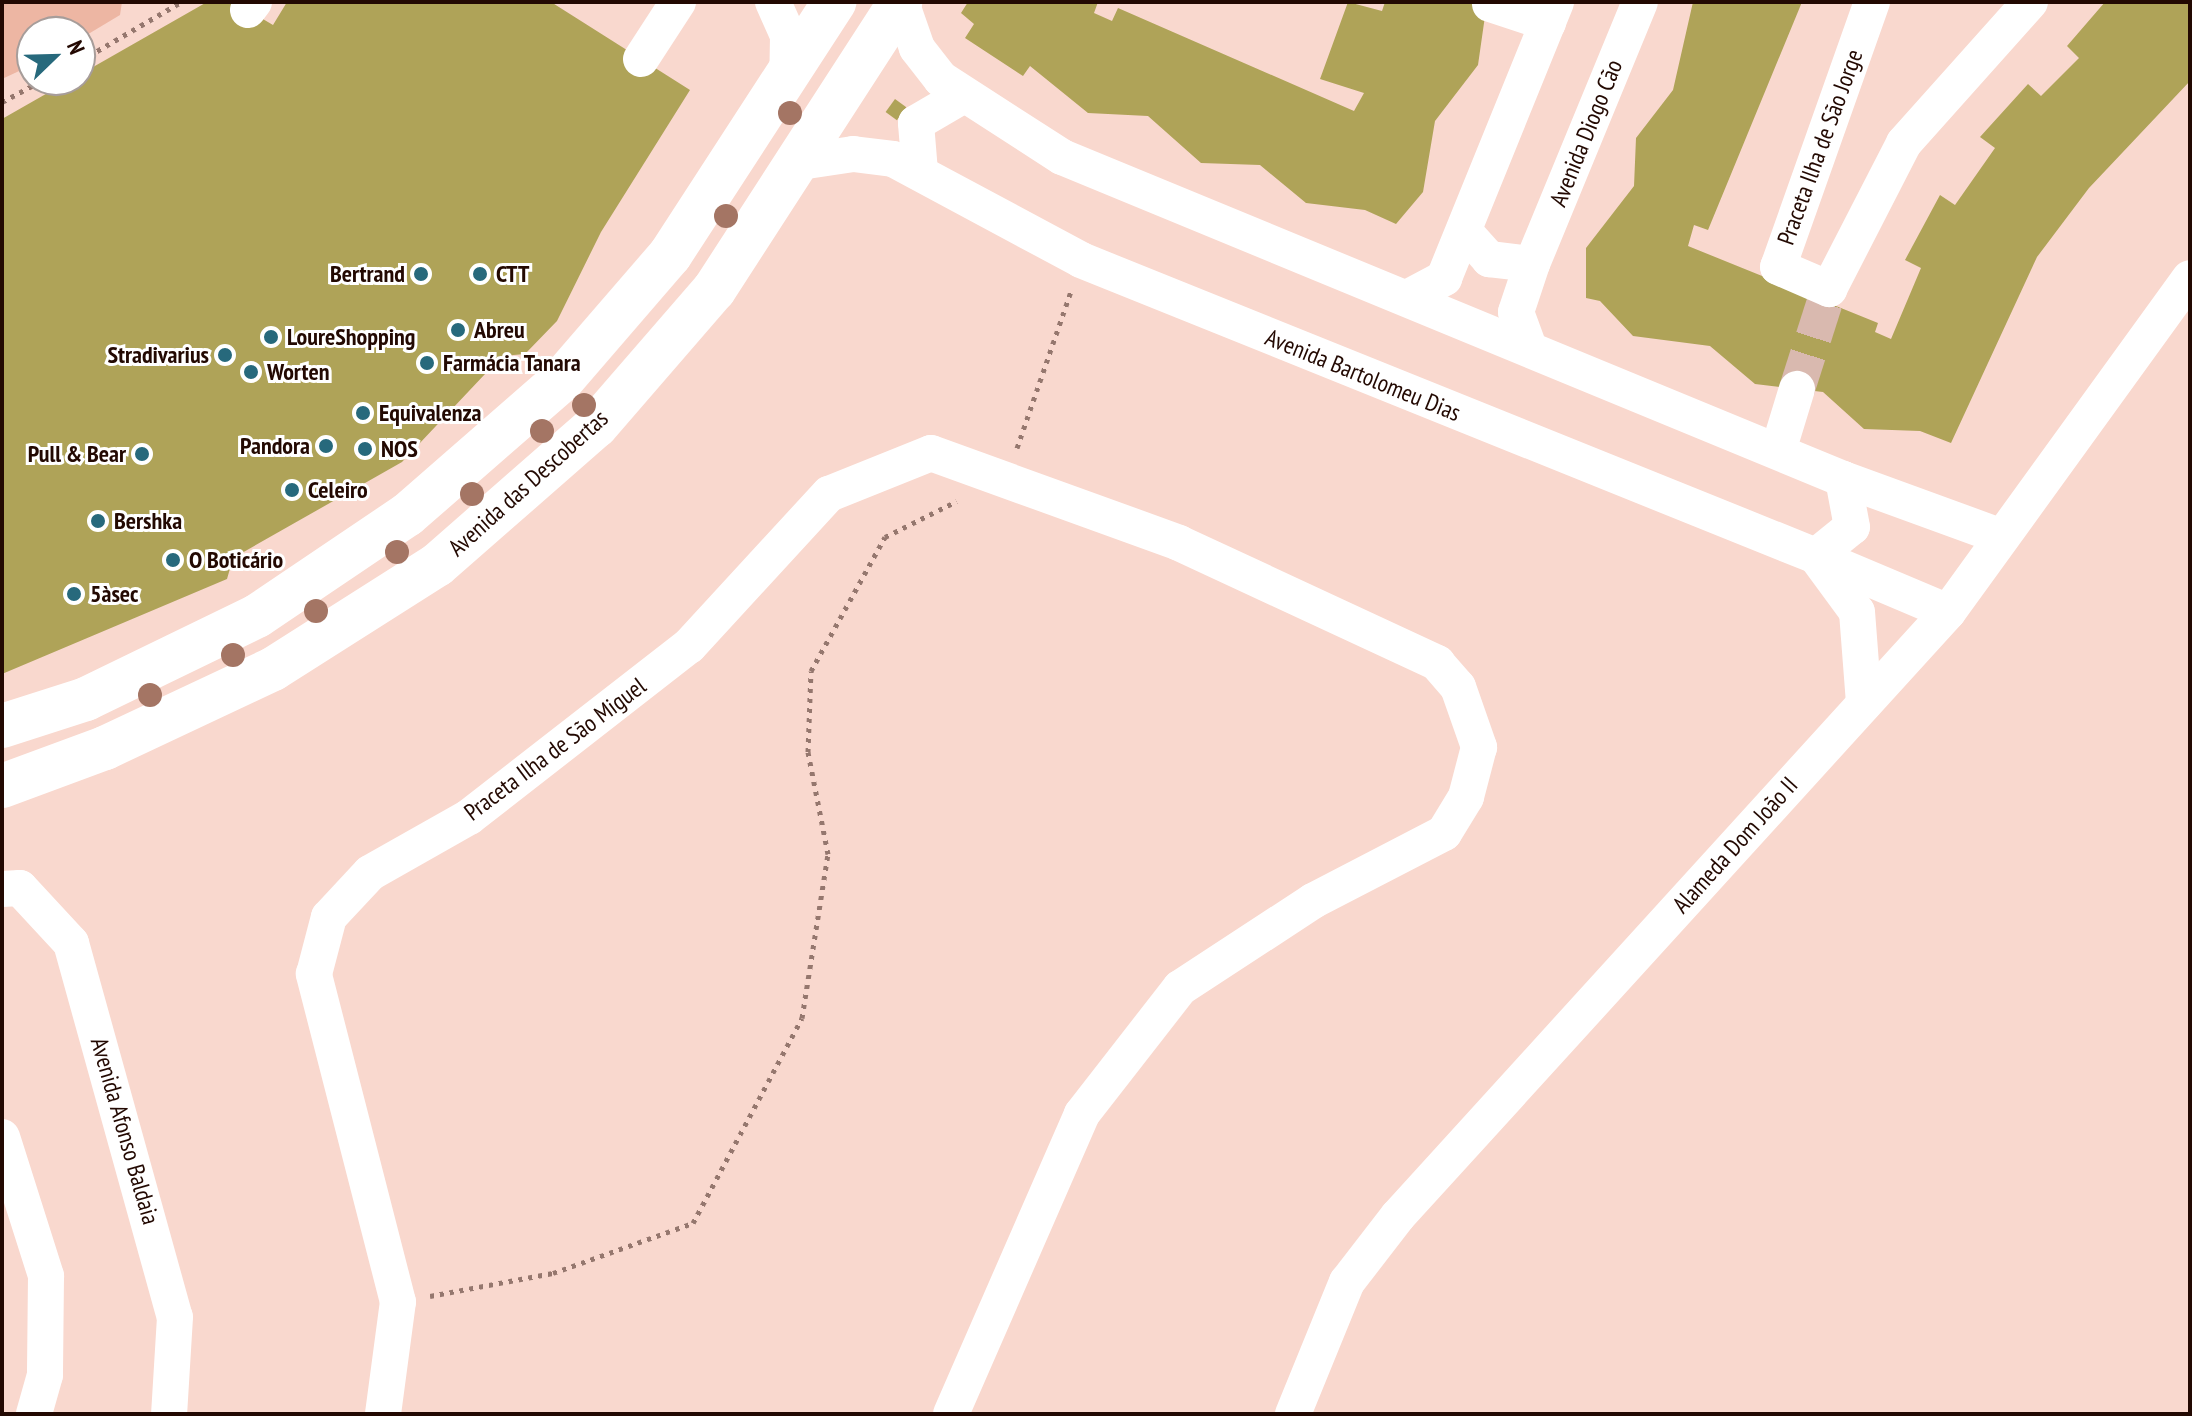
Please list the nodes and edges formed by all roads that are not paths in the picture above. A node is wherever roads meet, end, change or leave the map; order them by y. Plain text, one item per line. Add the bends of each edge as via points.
1 (652, 2) edge
2 (678, 2) edge
3 (773, 2) edge
4 (834, 2) edge
5 (900, 2) edge
6 (1640, 2) edge
7 (1872, 2) edge
8 (2030, 2) edge
9 (1490, 4) edge
10 (1552, 13) edge
11 (787, 75) junction
12 (964, 95) junction
13 (800, 162) junction
14 (920, 172) junction
15 (1464, 231) junction
16 (1532, 264) junction
17 (2190, 278) edge
18 (1409, 297) junction
19 (1528, 345) junction
20 (1797, 389) tunnel mouth
21 (1778, 451) junction
22 (1843, 479) junction
23 (2002, 537) junction
24 (1816, 556) junction
25 (1948, 612) junction
26 (1864, 704) junction
27 (2, 726) edge
28 (2, 786) edge
29 (2, 889) edge
30 (2, 1137) edge
31 (34, 1414) edge
32 (169, 1414) edge
33 (383, 1414) edge
34 (951, 1414) edge
35 (1293, 1414) edge

1 - 2 street via 632,53
3 - 11 street via 788,36
4 - 11 main road
5 - 12 street via 917,48
5 - 13 main road, Avenida das Descobertas
6 - 16 street, Avenida Diogo Cão
7 - 8 street, Praceta Ilha de São Jorge via 1778,267 1829,289 1904,143
9 - 10 street
10 - 15 street
11 - 27 main road via 670,255 602,334 562,380 407,515 257,616 86,699
12 - 14 street via 916,123
12 - 18 street via 1062,157
13 - 14 street, Avenida Bartolomeu Dias via 853,154 893,159
13 - 28 main road, Avenida das Descobertas via 714,290 596,426 437,565 273,669 105,748
14 - 24 street, Avenida Bartolomeu Dias via 1081,260
15 - 16 street via 1489,259
15 - 18 street via 1444,278
16 - 19 street, Avenida Diogo Cão via 1516,312
17 - 23 street, Alameda Dom João II
18 - 19 street
19 - 21 street
20 - 21 street
21 - 22 street
22 - 23 street
22 - 24 street via 1852,527
23 - 25 street, Alameda Dom João II
24 - 25 street, Avenida Bartolomeu Dias
24 - 26 street via 1857,612
25 - 26 street, Alameda Dom João II
26 - 35 street, Alameda Dom João II via 1398,1216 1347,1282
29 - 32 street, Avenida Afonso Baldaia via 20,888 71,943 175,1317
30 - 31 street via 46,1276 45,1375
33 - 34 street, Praceta Ilha de São Miguel via 398,1302 314,974 329,917 370,873 469,817 689,646 829,494 931,453 1179,543 1437,663 1458,687 1479,747 1466,797 1444,833 1313,901 1170,1001 1082,1114

